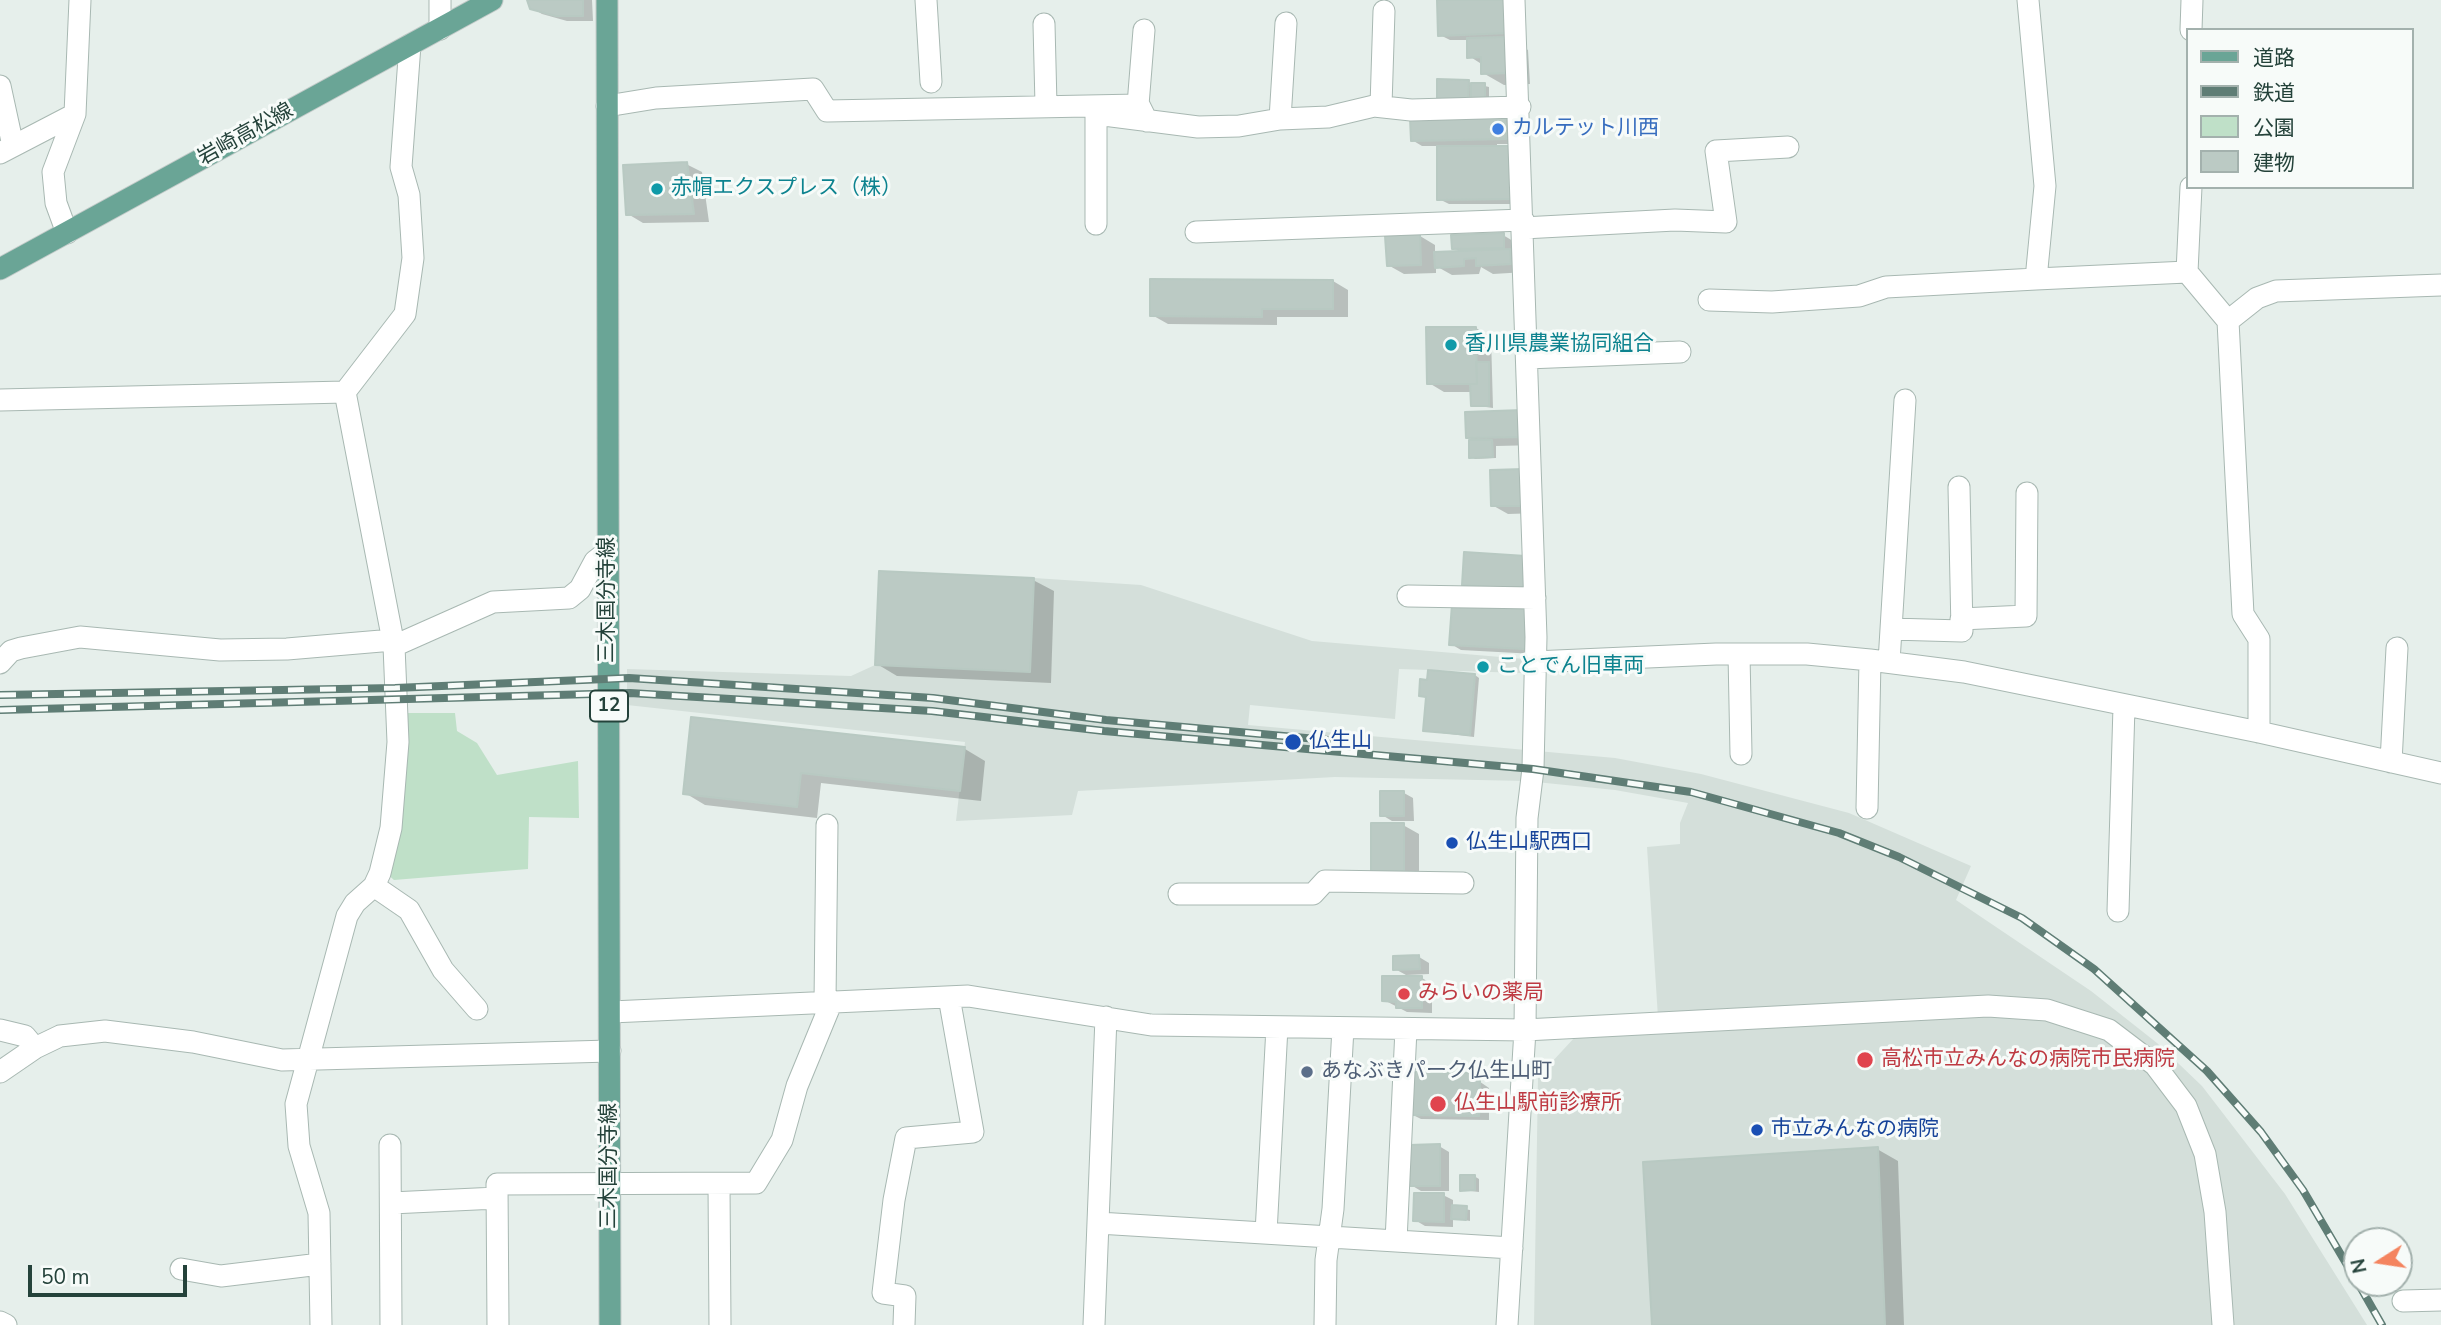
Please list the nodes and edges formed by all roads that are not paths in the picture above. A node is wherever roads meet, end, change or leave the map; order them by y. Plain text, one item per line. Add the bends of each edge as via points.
1 (80, 0) edge
2 (440, 0) edge
3 (492, 0) edge
4 (607, 0) edge
5 (926, 0) edge
6 (1514, 0) edge
7 (2028, 0) edge
8 (2192, 0) edge
9 (1384, 11) dead end
10 (1286, 23) dead end
11 (1044, 24) dead end
12 (2191, 28) edge
13 (440, 29) junction
14 (1144, 30) dead end
15 (410, 45) junction
16 (930, 82) dead end
17 (0, 86) edge
18 (1046, 105) junction
19 (607, 106) junction
20 (1381, 106) junction
21 (1520, 107) junction
22 (1142, 113) junction
23 (75, 114) junction
24 (1280, 119) junction
25 (1788, 147) dead end
26 (7, 150) edge
27 (2191, 189) edge
28 (1523, 224) junction
29 (1096, 225) dead end
30 (1196, 232) dead end
31 (67, 233) junction
32 (0, 269) edge
33 (2187, 272) junction
34 (2036, 279) junction
35 (2441, 285) edge
36 (1709, 300) dead end
37 (2228, 321) junction
38 (1680, 352) dead end
39 (1527, 358) junction
40 (345, 392) junction
41 (0, 400) edge
42 (1905, 400) dead end
43 (1959, 487) dead end
44 (2027, 493) dead end
45 (608, 551) junction
46 (1408, 596) dead end
47 (1535, 598) junction
48 (1961, 619) junction
49 (1891, 629) junction
50 (393, 643) junction
51 (2397, 648) dead end
52 (1739, 654) junction
53 (1879, 661) junction
54 (1534, 662) junction
55 (0, 663) edge
56 (2124, 706) junction
57 (2259, 732) junction
58 (1741, 754) dead end
59 (2391, 762) junction
60 (2441, 773) edge
61 (1867, 808) dead end
62 (827, 825) dead end
63 (1463, 883) dead end
64 (374, 886) junction
65 (1179, 894) dead end
66 (2118, 911) dead end
67 (949, 997) junction
68 (829, 1001) junction
69 (477, 1009) dead end
70 (611, 1012) junction
71 (1106, 1017) junction
72 (1277, 1027) junction
73 (1343, 1028) junction
74 (1406, 1029) junction
75 (0, 1030) edge
76 (1525, 1030) junction
77 (35, 1048) junction
78 (610, 1051) junction
79 (306, 1061) junction
80 (0, 1072) edge
81 (390, 1145) dead end
82 (610, 1183) junction
83 (719, 1184) junction
84 (497, 1198) junction
85 (391, 1203) junction
86 (1098, 1223) junction
87 (1266, 1233) junction
88 (1330, 1237) junction
89 (1396, 1241) junction
90 (1512, 1248) junction
91 (320, 1264) junction
92 (181, 1269) dead end
93 (2441, 1300) edge
94 (2403, 1301) dead end
95 (0, 1322) edge
96 (6, 1325) edge
97 (321, 1325) edge
98 (391, 1325) edge
99 (498, 1325) edge
100 (610, 1325) edge
101 (720, 1325) edge
102 (904, 1325) edge
103 (1094, 1325) edge
104 (1325, 1325) edge
105 (1507, 1325) edge
106 (2223, 1325) edge

1 - 23 street
2 - 13 street
3 - 13 main road, 岩崎高松線
4 - 19 main road, 三木国分寺線 / 12
5 - 16 street
6 - 21 street
7 - 34 street via 2045,186
8 - 12 street
9 - 20 street
10 - 24 street
11 - 18 street
13 - 15 main road, 岩崎高松線
14 - 22 street
15 - 31 main road, 岩崎高松線
15 - 40 street via 401,167 409,195 413,258 405,314
17 - 26 street
18 - 19 street via 827,111 813,89 656,98
18 - 22 street
19 - 45 main road, 三木国分寺線 / 12
20 - 21 street via 1411,110
20 - 24 street via 1328,117
21 - 28 street
22 - 24 street via 1198,127
22 - 29 street via 1096,114
23 - 26 street
23 - 31 street via 53,172 56,204
25 - 28 street via 1716,152 1726,222
27 - 33 street
28 - 30 street
28 - 39 street
31 - 32 main road, 岩崎高松線
33 - 34 street
33 - 37 street
34 - 36 street via 1886,287 1859,296 1772,302
35 - 37 street via 2276,291 2257,298
37 - 57 street via 2243,614 2259,639
38 - 39 street
39 - 47 street
40 - 41 street
40 - 50 street
42 - 49 street
43 - 48 street
44 - 48 street via 2026,616
45 - 50 street via 595,561 580,589 569,598 493,602
45 - 70 main road, 三木国分寺線 / 12
46 - 47 street
47 - 54 street
48 - 49 street via 1962,631
49 - 53 street
50 - 55 street via 220,650 80,637 21,648
50 - 64 street via 398,742 391,828
51 - 59 street
52 - 53 street
52 - 54 street
52 - 58 street
53 - 56 street via 1964,672
53 - 61 street
54 - 76 street
56 - 57 street
56 - 66 street
57 - 59 street
59 - 60 street
62 - 68 street
63 - 65 street via 1325,881 1313,894
64 - 69 street via 409,910 443,970
64 - 79 street via 347,916
67 - 68 street
67 - 71 street
67 - 102 street via 973,1132 906,1138 883,1293 905,1296
68 - 70 street
68 - 83 street via 782,1140 755,1183
70 - 78 main road, 三木国分寺線 / 12
71 - 72 street via 1151,1025
71 - 86 street
72 - 73 street
72 - 87 street
73 - 74 street
73 - 88 street
74 - 76 street
74 - 89 street
75 - 77 street via 25,1036
76 - 90 street
76 - 106 street via 1987,1006 2048,1010 2109,1030 2155,1065 2186,1106 2205,1154 2215,1212
77 - 79 street via 69,1034 105,1031
77 - 80 street
78 - 79 street
78 - 82 main road, 三木国分寺線 / 12
79 - 91 street via 296,1126 319,1213
81 - 85 street
82 - 83 street
82 - 84 street via 497,1184
82 - 100 main road, 三木国分寺線 / 12
83 - 101 street
84 - 85 street
84 - 99 street
85 - 98 street
86 - 87 street
86 - 103 street
87 - 88 street
88 - 89 street
88 - 104 street
89 - 90 street
90 - 105 street
91 - 92 street via 221,1276
91 - 97 street
93 - 94 street
95 - 96 street

